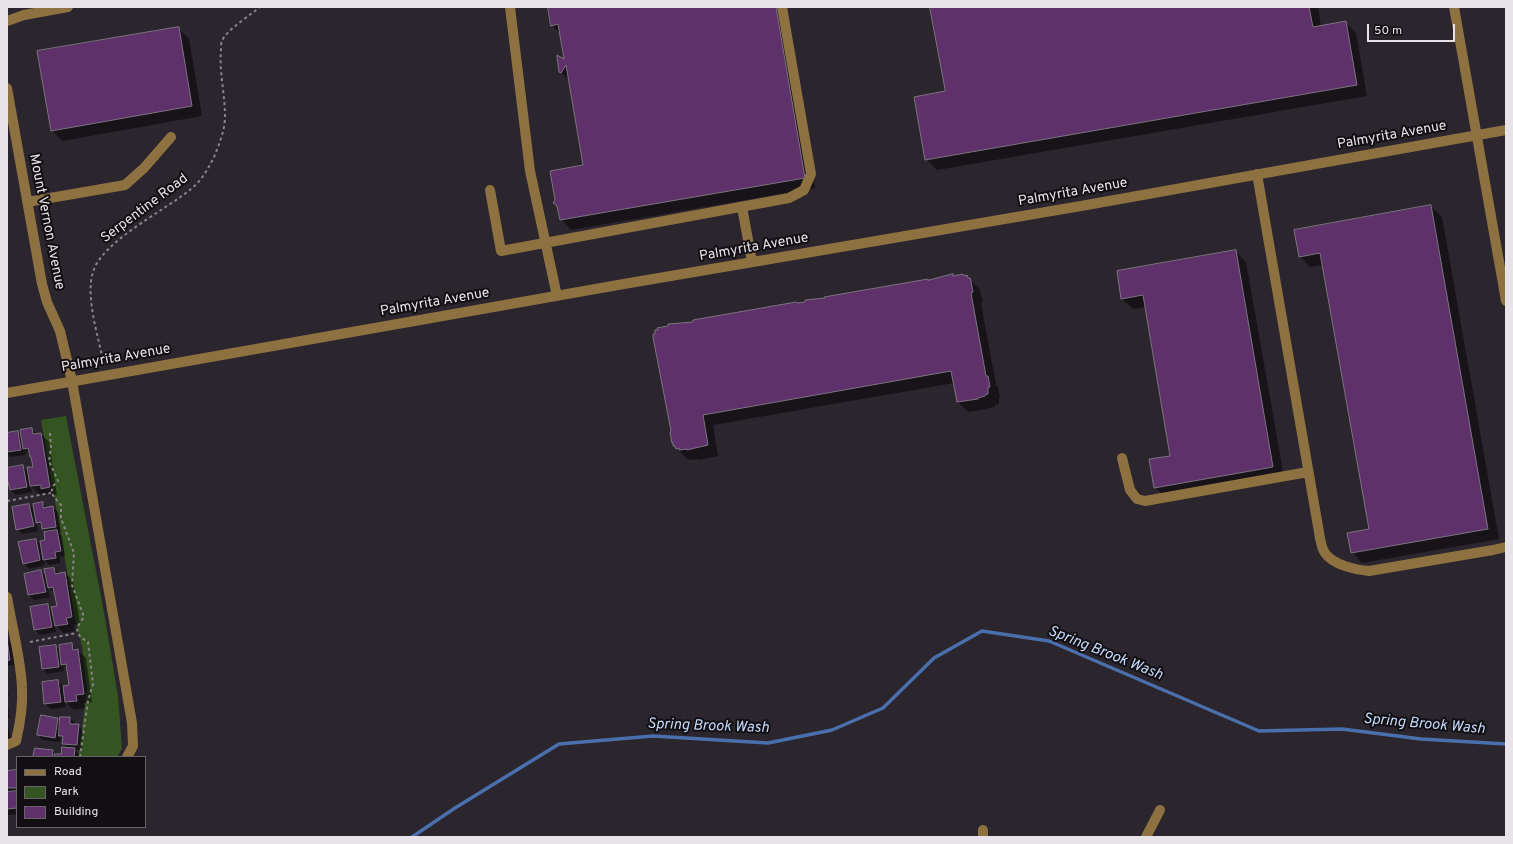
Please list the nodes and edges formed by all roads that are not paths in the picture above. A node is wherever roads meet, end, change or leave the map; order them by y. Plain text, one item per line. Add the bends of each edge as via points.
1 (68, 7) edge
2 (510, 7) edge
3 (782, 7) edge
4 (1454, 7) edge
5 (7, 21) edge
6 (7, 88) edge
7 (1506, 130) edge
8 (1476, 135) junction
9 (172, 137) dead end
10 (1257, 174) junction
11 (490, 190) dead end
12 (27, 202) junction
13 (742, 207) junction
14 (545, 243) junction
15 (752, 262) junction
16 (557, 296) junction
17 (1506, 301) edge
18 (72, 381) junction
19 (7, 392) edge
20 (1122, 458) dead end
21 (1308, 472) junction
22 (1506, 546) edge
23 (7, 597) edge
24 (7, 745) edge
25 (128, 756) edge
26 (1160, 810) dead end
27 (1146, 837) edge

1 - 5 street via 24,15
2 - 14 street via 530,170
3 - 13 street via 810,174 804,190 788,198
4 - 8 street
6 - 12 street, Mount Vernon Avenue
7 - 8 street, Palmyrita Avenue
8 - 10 street, Palmyrita Avenue
8 - 17 street
9 - 12 street via 125,185
10 - 15 street, Palmyrita Avenue
10 - 21 street
11 - 14 street via 501,251
12 - 18 street, Mount Vernon Avenue via 42,284 60,331
13 - 14 street
13 - 15 street
14 - 16 street
15 - 16 street, Palmyrita Avenue
16 - 18 street, Palmyrita Avenue
18 - 19 street, Palmyrita Avenue
18 - 25 street, Mount Vernon Avenue via 132,723 133,746
20 - 21 street via 1130,490 1137,499 1145,501
21 - 22 street via 1322,549 1331,559 1350,568 1369,571
23 - 24 street via 22,689 16,741
26 - 27 street

